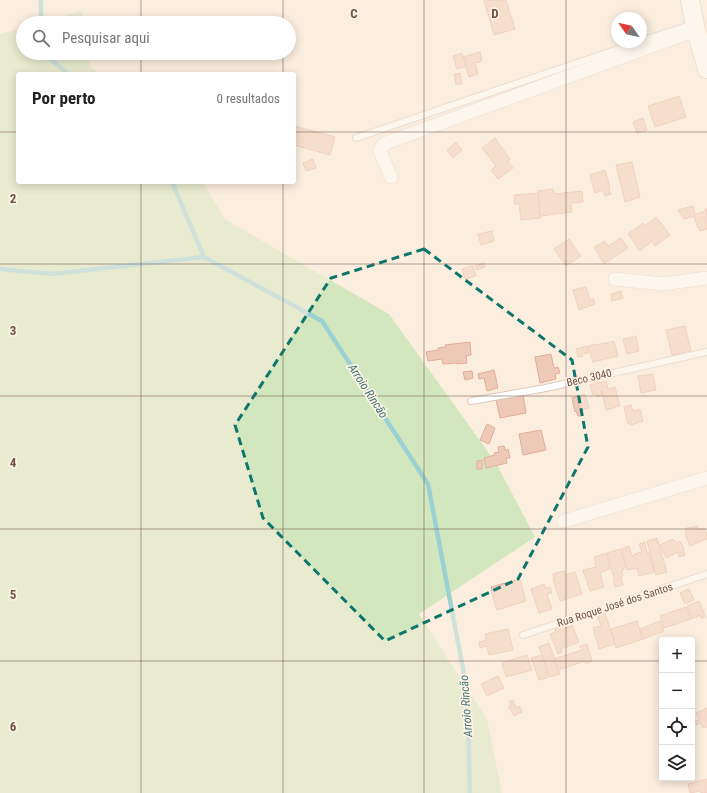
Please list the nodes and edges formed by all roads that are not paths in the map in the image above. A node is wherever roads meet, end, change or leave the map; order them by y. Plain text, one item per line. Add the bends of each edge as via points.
1 (690, 0) edge
2 (695, 27) junction
3 (647, 40) edge
4 (622, 48) edge
5 (707, 68) edge
6 (356, 138) dead end
7 (391, 177) dead end
8 (707, 278) edge
9 (615, 279) dead end
10 (707, 352) edge
11 (471, 401) dead end
12 (707, 478) edge
13 (564, 522) dead end
14 (707, 574) edge
15 (523, 635) dead end

1 - 2 main road
2 - 3 lane
2 - 5 main road
2 - 7 street via 386,143 380,151
4 - 6 lane
8 - 9 street via 663,284
10 - 11 lane, Beco 3040 via 546,388
12 - 13 street
14 - 15 lane, Rua Roque José dos Santos

